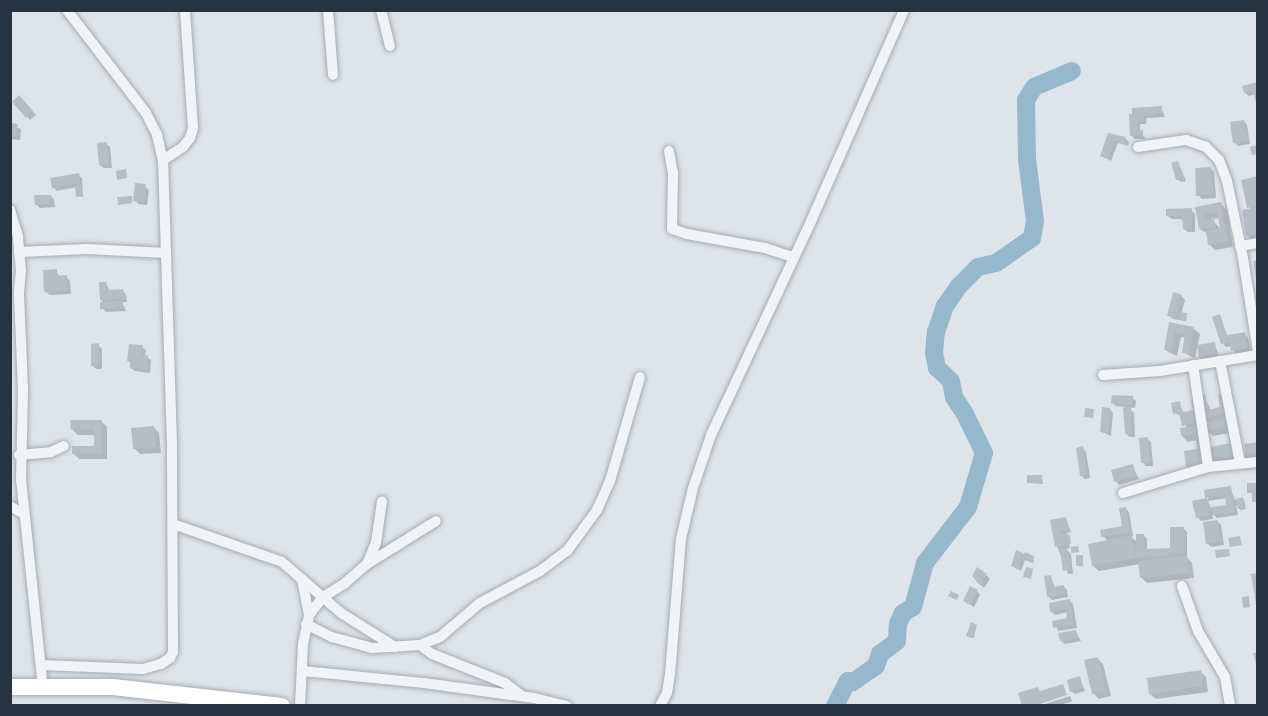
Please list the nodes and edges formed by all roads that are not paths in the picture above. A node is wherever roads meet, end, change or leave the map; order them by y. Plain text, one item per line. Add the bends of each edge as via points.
1 (67, 10) edge
2 (185, 10) edge
3 (328, 10) edge
4 (381, 10) edge
5 (904, 10) edge
6 (390, 46) dead end
7 (333, 75) dead end
8 (1138, 147) dead end
9 (669, 151) dead end
10 (163, 160) junction
11 (10, 210) edge
12 (1257, 243) edge
13 (1240, 246) junction
14 (19, 252) junction
15 (166, 253) junction
16 (792, 257) junction
17 (1257, 354) edge
18 (1220, 362) junction
19 (1193, 365) junction
20 (1103, 375) dead end
21 (640, 377) dead end
22 (64, 446) dead end
23 (19, 455) junction
24 (1257, 462) edge
25 (1240, 463) junction
26 (1209, 467) junction
27 (21, 478) junction
28 (10, 492) edge
29 (1123, 493) dead end
30 (382, 501) dead end
31 (10, 506) edge
32 (24, 514) junction
33 (436, 521) dead end
34 (173, 524) junction
35 (367, 564) junction
36 (302, 579) junction
37 (1182, 586) dead end
38 (323, 597) junction
39 (307, 619) junction
40 (420, 645) junction
41 (398, 648) junction
42 (41, 665) junction
43 (303, 671) junction
44 (10, 687) edge
45 (44, 687) junction
46 (522, 696) junction
47 (282, 705) edge
48 (300, 705) edge
49 (567, 705) edge
50 (660, 705) edge
51 (1230, 705) edge

1 - 10 street via 146,112
2 - 10 street via 193,128 183,147
3 - 7 street
4 - 6 street
5 - 16 street
8 - 13 street via 1186,140 1213,153 1227,181
9 - 16 street via 673,173 672,229
10 - 15 street
11 - 14 street
12 - 13 street
13 - 17 street
14 - 15 street via 87,249
14 - 23 street via 23,391
15 - 34 street
16 - 50 street via 711,435 693,488 681,539 670,675
17 - 18 street
18 - 19 street
18 - 25 street
19 - 20 street via 1160,372
19 - 26 street
21 - 40 street via 610,481 577,540 540,571 480,603 440,637
22 - 23 street via 51,452
23 - 27 street
24 - 25 street
25 - 26 street
26 - 29 street
27 - 28 street
27 - 32 street
30 - 35 street via 378,534
31 - 32 street
32 - 42 street
33 - 35 street
34 - 36 street via 270,556
34 - 42 street via 170,658 143,669
35 - 38 street
36 - 38 street
36 - 39 street
37 - 51 street via 1198,631 1225,677
38 - 39 street
38 - 41 street via 357,624
39 - 41 street via 332,637 372,648
39 - 43 street
40 - 41 street
40 - 46 street via 432,654 505,683
42 - 45 street
43 - 46 street
43 - 48 street
44 - 45 highway
45 - 47 highway via 113,687
46 - 49 street

